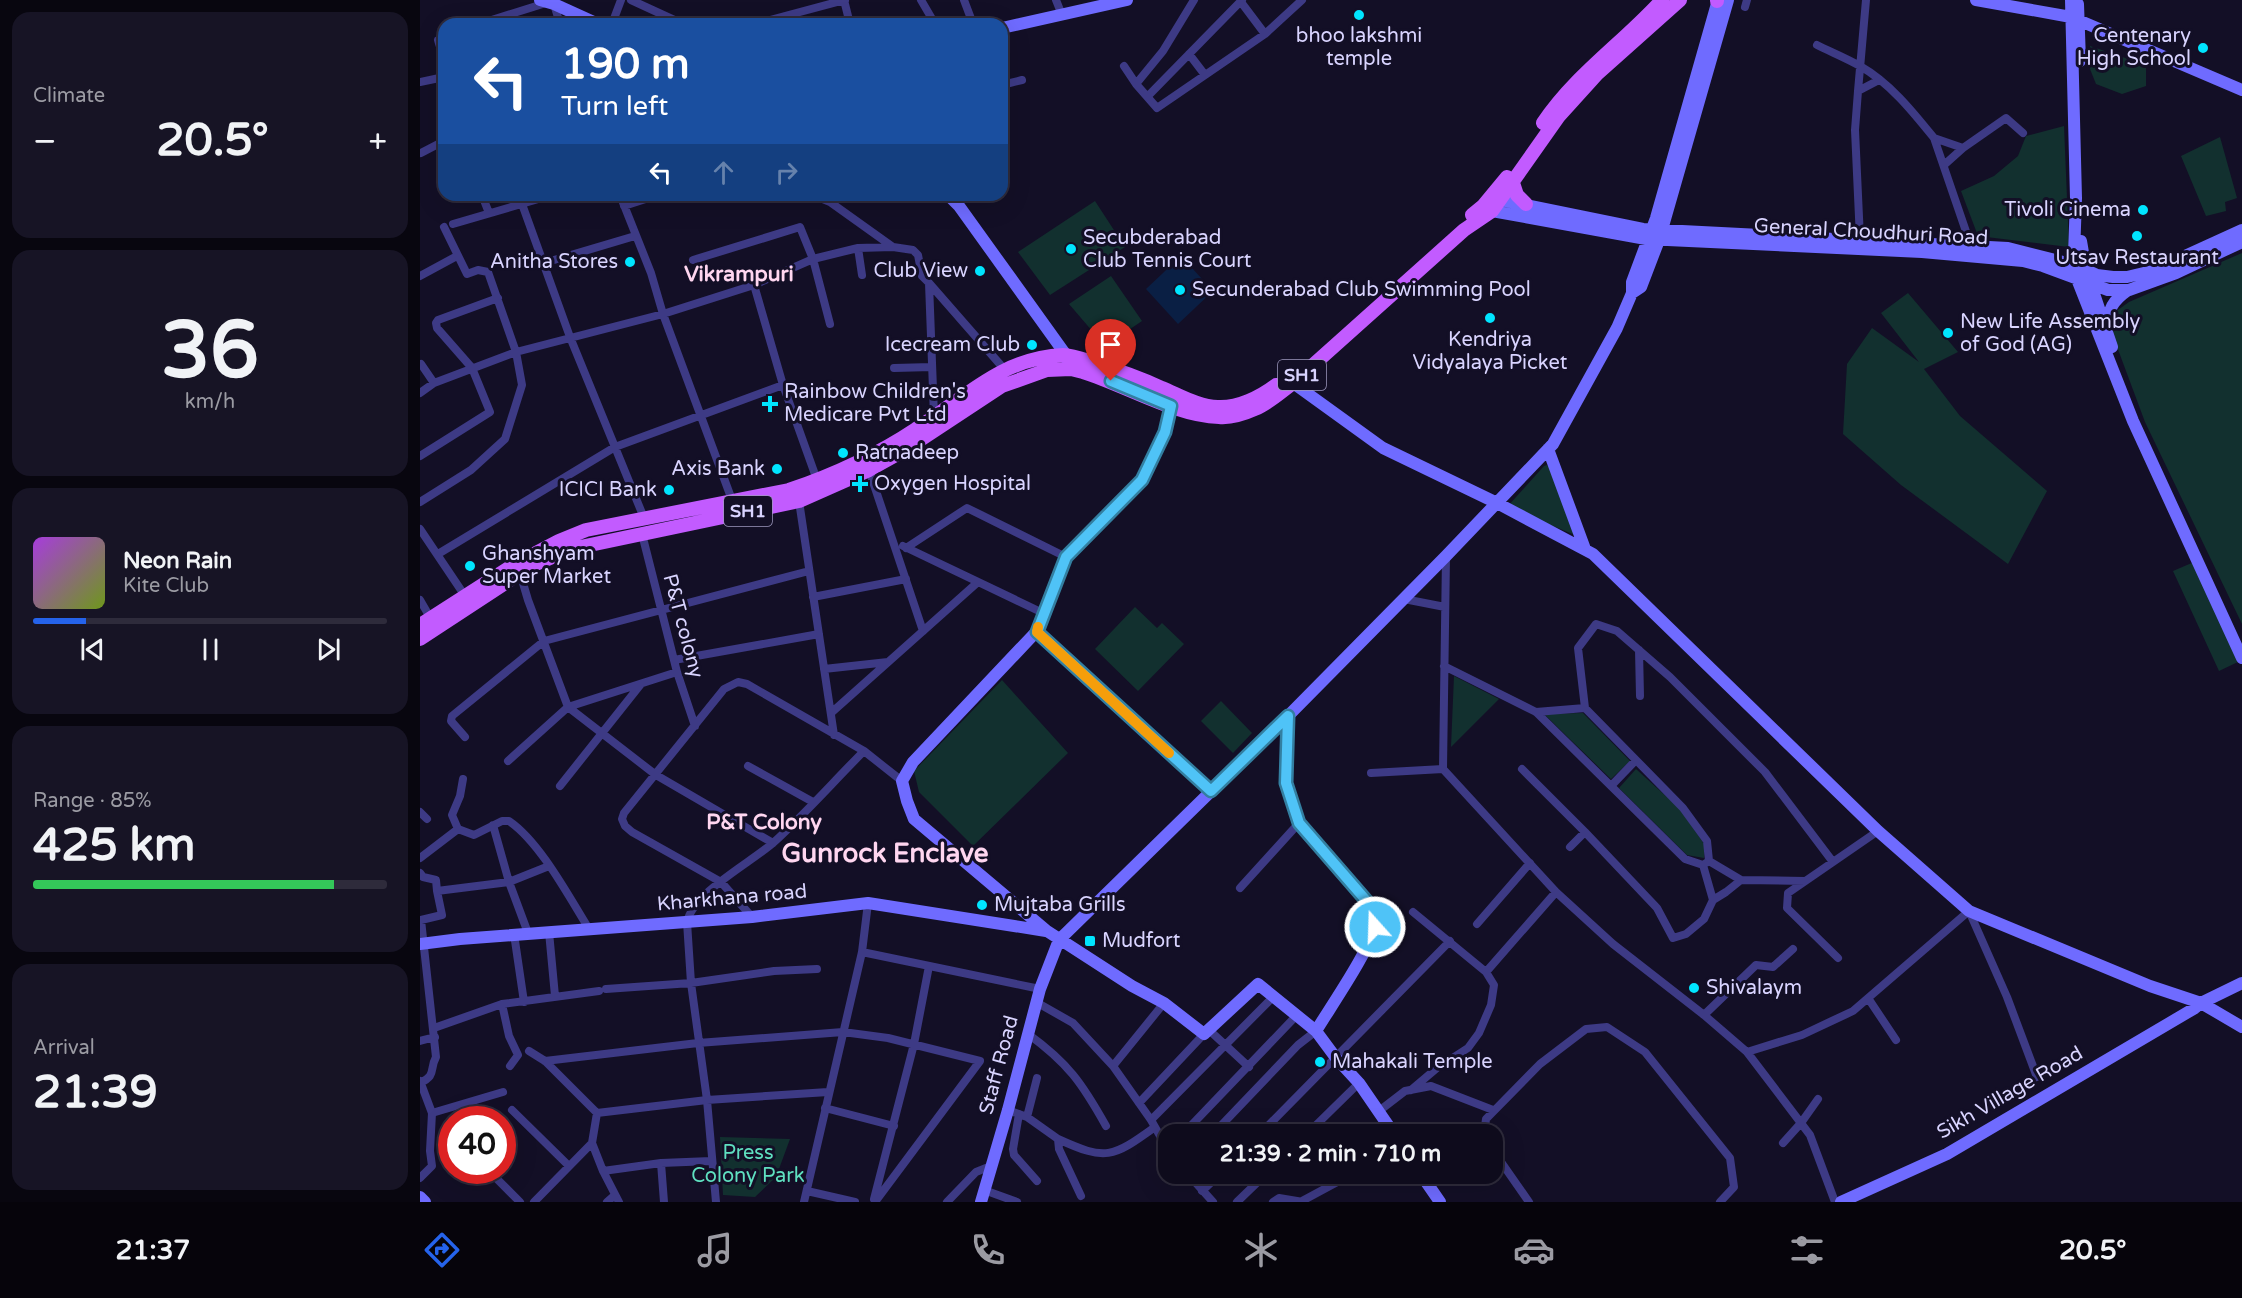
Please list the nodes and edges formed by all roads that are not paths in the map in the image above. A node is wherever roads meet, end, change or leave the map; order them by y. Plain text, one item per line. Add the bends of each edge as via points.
1 (621, 0) edge
2 (631, 0) edge
3 (845, 0) edge
4 (921, 0) edge
5 (964, 0) edge
6 (1056, 0) edge
7 (1194, 0) edge
8 (1302, 0) edge
9 (1680, 0) edge
10 (1717, 0) edge
11 (1728, 0) edge
12 (1866, 0) edge
13 (1976, 0) edge
14 (2071, 0) edge
15 (2078, 0) edge
16 (1119, 1) edge
17 (1242, 1) edge
18 (1661, 1) edge
19 (546, 2) edge
20 (820, 3) edge
21 (1062, 15) junction
22 (502, 18) edge
23 (556, 18) edge
24 (584, 18) edge
25 (614, 18) edge
26 (670, 18) edge
27 (776, 18) edge
28 (849, 18) edge
29 (931, 18) edge
30 (972, 18) edge
31 (2075, 19) junction
32 (1008, 27) edge
33 (1265, 34) junction
34 (1817, 45) dead end
35 (1189, 54) junction
36 (1124, 66) dead end
37 (1861, 67) junction
38 (1205, 75) junction
39 (438, 78) edge
40 (1022, 80) dead end
41 (1879, 80) junction
42 (420, 82) edge
43 (1008, 84) edge
44 (1136, 84) junction
45 (2242, 90) edge
46 (1858, 91) junction
47 (1148, 96) junction
48 (2023, 133) dead end
49 (1934, 138) junction
50 (438, 144) edge
51 (1963, 148) junction
52 (420, 153) edge
53 (1944, 165) junction
54 (1513, 183) junction
55 (484, 201) edge
56 (531, 201) edge
57 (622, 201) edge
58 (639, 201) edge
59 (828, 201) edge
60 (954, 201) edge
61 (1491, 203) junction
62 (522, 204) junction
63 (1527, 204) junction
64 (624, 206) junction
65 (489, 213) junction
66 (2242, 230) edge
67 (1655, 234) junction
68 (635, 236) junction
69 (1860, 239) junction
70 (2242, 242) edge
71 (1971, 246) junction
72 (893, 247) junction
73 (858, 248) junction
74 (2074, 248) junction
75 (457, 256) junction
76 (813, 259) junction
77 (693, 260) dead end
78 (2060, 262) junction
79 (544, 263) junction
80 (2079, 272) junction
81 (862, 274) dead end
82 (420, 276) edge
83 (928, 283) junction
84 (2090, 284) junction
85 (754, 285) junction
86 (2129, 290) junction
87 (498, 298) junction
88 (2093, 308) junction
89 (663, 314) junction
90 (830, 324) dead end
91 (2106, 329) junction
92 (570, 337) junction
93 (516, 352) junction
94 (1066, 355) junction
95 (421, 364) edge
96 (932, 367) junction
97 (472, 368) junction
98 (894, 368) dead end
99 (1071, 369) junction
100 (1005, 370) junction
101 (434, 383) junction
102 (1293, 383) junction
103 (783, 385) junction
104 (420, 393) edge
105 (1171, 406) junction
106 (701, 416) junction
107 (934, 416) junction
108 (615, 447) junction
109 (1548, 449) junction
110 (420, 456) edge
111 (869, 470) junction
112 (817, 480) junction
113 (732, 501) junction
114 (799, 501) junction
115 (420, 502) edge
116 (1497, 503) junction
117 (644, 518) junction
118 (420, 529) edge
119 (642, 534) junction
120 (893, 542) junction
121 (906, 548) junction
122 (1585, 549) junction
123 (438, 554) junction
124 (1446, 556) junction
125 (1066, 557) junction
126 (809, 571) junction
127 (520, 573) junction
128 (906, 579) junction
129 (978, 582) junction
130 (465, 596) junction
131 (813, 597) junction
132 (1404, 599) junction
133 (420, 600) edge
134 (1446, 607) junction
135 (660, 610) junction
136 (1043, 613) junction
137 (424, 628) edge
138 (923, 631) junction
139 (1037, 632) junction
140 (819, 634) junction
141 (2242, 639) edge
142 (544, 641) junction
143 (1639, 650) junction
144 (2242, 658) edge
145 (674, 660) junction
146 (888, 662) junction
147 (1444, 666) junction
148 (824, 669) junction
149 (677, 672) junction
150 (641, 684) junction
151 (1640, 696) dead end
152 (568, 707) junction
153 (1585, 708) junction
154 (1536, 712) junction
155 (831, 713) junction
156 (1288, 716) junction
157 (695, 726) junction
158 (601, 732) junction
159 (834, 735) junction
160 (465, 737) dead end
161 (864, 751) junction
162 (1636, 760) junction
163 (508, 761) dead end
164 (748, 766) dead end
165 (1443, 769) junction
166 (1522, 769) dead end
167 (1371, 772) dead end
168 (656, 775) junction
169 (463, 779) dead end
170 (902, 781) junction
171 (560, 786) dead end
172 (1611, 786) junction
173 (1211, 791) junction
174 (813, 802) junction
175 (1299, 823) junction
176 (493, 825) junction
177 (458, 829) junction
178 (1878, 831) junction
179 (1585, 832) junction
180 (773, 843) junction
181 (1570, 847) dead end
182 (420, 858) edge
183 (1833, 862) junction
184 (1530, 863) junction
185 (1706, 863) junction
186 (549, 866) junction
187 (420, 873) edge
188 (1741, 880) junction
189 (1805, 881) junction
190 (509, 882) junction
191 (721, 882) junction
192 (1239, 888) dead end
193 (437, 891) junction
194 (1556, 892) junction
195 (1713, 900) junction
196 (868, 903) junction
197 (1969, 911) junction
198 (1413, 912) dead end
199 (752, 917) junction
200 (687, 922) junction
201 (1478, 924) dead end
202 (589, 929) junction
203 (1047, 931) junction
204 (549, 932) junction
205 (528, 933) junction
206 (514, 934) junction
207 (1059, 940) junction
208 (1449, 941) junction
209 (422, 944) edge
210 (1793, 949) dead end
211 (862, 952) junction
212 (1838, 958) dead end
213 (929, 966) junction
214 (817, 969) dead end
215 (1486, 972) junction
216 (691, 983) junction
217 (2242, 983) edge
218 (1040, 989) junction
219 (2242, 992) edge
220 (555, 996) junction
221 (1274, 997) junction
222 (1868, 998) junction
223 (524, 1002) junction
224 (1036, 1002) junction
225 (1164, 1003) junction
226 (502, 1004) junction
227 (2201, 1006) junction
228 (1297, 1015) junction
229 (1704, 1015) junction
230 (2242, 1027) edge
231 (1316, 1031) junction
232 (843, 1032) junction
233 (1207, 1032) junction
234 (434, 1033) junction
235 (1028, 1034) junction
236 (1896, 1040) dead end
237 (420, 1041) edge
238 (698, 1043) junction
239 (914, 1044) junction
240 (1225, 1046) junction
241 (529, 1051) dead end
242 (1747, 1052) junction
243 (1336, 1058) junction
244 (545, 1061) junction
245 (510, 1066) dead end
246 (1113, 1066) junction
247 (1249, 1067) junction
248 (2037, 1077) dead end
249 (1037, 1078) dead end
250 (420, 1082) edge
251 (1359, 1083) junction
252 (1411, 1090) junction
253 (503, 1092) dead end
254 (828, 1092) junction
255 (1818, 1099) dead end
256 (707, 1100) junction
257 (1139, 1103) junction
258 (825, 1108) junction
259 (1493, 1110) junction
260 (1378, 1111) junction
261 (432, 1113) junction
262 (597, 1113) junction
263 (1018, 1113) junction
264 (516, 1114) edge
265 (1801, 1123) junction
266 (1153, 1124) junction
267 (1193, 1124) edge
268 (1223, 1124) edge
269 (1270, 1124) edge
270 (1317, 1124) edge
271 (1387, 1124) edge
272 (1485, 1124) edge
273 (894, 1126) junction
274 (1106, 1126) dead end
275 (1158, 1132) edge
276 (1058, 1139) junction
277 (592, 1143) junction
278 (1783, 1143) dead end
279 (711, 1161) junction
280 (661, 1163) junction
281 (1503, 1165) edge
282 (569, 1166) junction
283 (991, 1166) junction
284 (603, 1171) junction
285 (420, 1179) edge
286 (1037, 1181) dead end
287 (502, 1184) edge
288 (1197, 1184) edge
289 (1210, 1184) edge
290 (1256, 1184) edge
291 (1334, 1184) edge
292 (1428, 1184) edge
293 (807, 1191) junction
294 (1203, 1191) junction
295 (982, 1196) edge
296 (1081, 1196) dead end
297 (420, 1197) edge
298 (617, 1198) edge
299 (425, 1202) edge
300 (520, 1202) edge
301 (534, 1202) edge
302 (607, 1202) edge
303 (664, 1202) edge
304 (716, 1202) edge
305 (804, 1202) edge
306 (855, 1202) edge
307 (874, 1202) edge
308 (947, 1202) edge
309 (1017, 1202) edge
310 (1213, 1202) edge
311 (1237, 1202) edge
312 (1273, 1202) edge
313 (1302, 1202) edge
314 (1440, 1202) edge
315 (1529, 1202) edge
316 (1720, 1202) edge
317 (1835, 1202) edge
318 (1840, 1202) edge

1 - 25 street
2 - 26 street
3 - 20 street
3 - 28 street
4 - 29 street
5 - 30 street
6 - 21 street
7 - 44 street via 1163,51
8 - 33 street
9 - 54 main road, SH1 via 1573,100
10 - 67 main road
11 - 67 main road
12 - 37 street
13 - 31 main road
14 - 31 main road
15 - 31 main road
16 - 21 main road
17 - 33 street
17 - 35 street
18 - 61 main road, SH1 via 1555,106
19 - 22 street
19 - 23 street
19 - 24 main road
20 - 27 street
21 - 32 main road
31 - 45 main road
31 - 74 main road
31 - 80 main road via 2083,182
33 - 38 street
34 - 37 street
35 - 38 street
35 - 47 street
36 - 44 street
37 - 41 street
37 - 46 street
38 - 47 street via 1157,108
39 - 42 street
40 - 43 street
41 - 46 street
41 - 49 street via 1904,102
44 - 47 street
46 - 69 street via 1855,130
48 - 51 street via 2006,118
49 - 51 street
49 - 53 street
50 - 52 street
51 - 53 street
53 - 71 street
54 - 61 main road, SH1
54 - 63 main road via 1517,195
55 - 65 street
56 - 62 street
57 - 64 street
58 - 64 street
59 - 72 street
60 - 94 main road
61 - 63 main road
61 - 67 main road
61 - 94 main road, SH1 via 1267,392 1248,401 1223,407 1200,404 1123,371
61 - 102 main road, SH1
62 - 65 street
62 - 79 street
63 - 67 main road
64 - 68 street
65 - 75 street via 448,226
66 - 80 main road, General Choudhuri Road via 2152,271 2113,278
67 - 69 main road
67 - 80 main road, General Choudhuri Road via 1923,252 2023,261
67 - 109 main road via 1632,282 1632,293 1617,328
68 - 79 street
68 - 89 street
69 - 71 main road
70 - 86 main road
71 - 78 main road via 2008,248
72 - 73 street
72 - 83 street via 913,250 918,255 922,276
73 - 76 street
73 - 81 street
74 - 78 main road
74 - 80 main road
75 - 82 street
75 - 87 street via 467,274 488,272
76 - 77 street via 800,227
76 - 85 street
76 - 90 street
78 - 80 main road
79 - 92 street
80 - 84 main road
80 - 88 main road
83 - 96 street
83 - 100 street
84 - 86 main road via 2108,290
84 - 88 main road
85 - 89 street
85 - 103 street
86 - 91 main road via 2110,308
87 - 93 street
87 - 97 street via 436,323
88 - 91 main road
88 - 144 main road via 2133,421
89 - 92 street
89 - 106 street
91 - 141 main road via 2141,425
92 - 93 street
92 - 108 street
93 - 97 street
93 - 115 street via 522,386 506,439 471,470
94 - 99 main road
94 - 100 main road, SH1
95 - 101 street
96 - 98 street
96 - 107 street
97 - 101 street
97 - 110 street via 490,412
99 - 105 main road, SH1
99 - 111 main road, SH1 via 1047,370 1002,386
100 - 107 main road, SH1
101 - 104 street
102 - 105 main road, SH1 via 1265,404 1236,415 1201,415
102 - 116 main road via 1383,448
103 - 106 street
103 - 112 street
105 - 125 main road via 1165,432 1142,480
106 - 108 street
106 - 113 street
107 - 112 main road, SH1 via 900,440
108 - 117 street
108 - 123 street
109 - 116 main road
109 - 122 main road
111 - 114 main road, SH1
111 - 120 street
112 - 113 main road, SH1
113 - 117 main road, SH1
114 - 119 main road, SH1
114 - 126 street
116 - 122 main road
116 - 124 main road
117 - 130 main road, SH1 via 586,530 559,541
118 - 123 street
119 - 127 main road, SH1 via 572,549
119 - 135 street, P&T colony
120 - 121 street
120 - 128 street
121 - 125 street via 967,508
121 - 129 street
122 - 178 main road
123 - 130 street
124 - 132 main road
124 - 134 street
125 - 136 main road
126 - 131 street
126 - 135 street
127 - 137 main road, SH1
127 - 142 street
128 - 131 street
128 - 138 street
129 - 136 street
129 - 138 street
130 - 137 main road, SH1
131 - 140 street
132 - 134 street
132 - 156 main road
133 - 137 street
134 - 147 street
135 - 142 street
135 - 145 street, P&T colony
136 - 139 main road
138 - 146 street
139 - 170 main road via 928,745
139 - 173 street
140 - 145 street
140 - 148 street
142 - 152 street
142 - 160 street via 452,716 451,721
143 - 151 street
143 - 153 street via 1617,631 1596,624 1578,648
143 - 183 street via 1766,772
145 - 149 street, P&T colony
146 - 148 street
146 - 155 street
147 - 154 street
147 - 165 street
148 - 155 street
149 - 150 street
149 - 157 street, P&T colony
150 - 152 street
150 - 158 street
152 - 158 street
152 - 163 street
153 - 154 street
153 - 162 street
154 - 172 street
155 - 159 street
156 - 173 main road
156 - 175 main road via 1286,783
157 - 159 street via 724,688 738,682
157 - 168 street
158 - 168 street
158 - 171 street
159 - 161 street
161 - 170 street
161 - 174 street
162 - 172 street
162 - 185 street via 1683,808 1707,841
164 - 174 street
165 - 167 street
165 - 184 street
166 - 179 street
168 - 180 street
168 - 191 street via 624,813 625,826
169 - 177 street via 452,815
170 - 203 main road via 914,819
172 - 185 street via 1685,859
173 - 207 main road
174 - 180 street
175 - 192 street
175 - 231 main road via 1376,916 1363,953
176 - 177 street via 474,835
176 - 186 street via 509,821
176 - 190 street
177 - 182 street
178 - 183 street
178 - 197 main road
179 - 181 street
179 - 195 street via 1657,908 1673,938 1686,934 1704,919
180 - 191 street
183 - 189 street
184 - 194 street
184 - 201 street
185 - 188 street
185 - 195 street
186 - 190 street
186 - 202 street
187 - 193 street via 436,880
188 - 189 street
188 - 195 street
189 - 212 street via 1788,893 1787,908
190 - 193 street
190 - 205 street
191 - 199 street
191 - 200 street via 693,906
193 - 209 street via 442,915 421,920
194 - 215 street
194 - 229 street via 1613,944
196 - 199 main road, Kharkhana road
196 - 203 main road, Kharkhana road
196 - 211 street
197 - 222 street
197 - 227 main road
197 - 248 street
198 - 208 street
199 - 200 main road, Kharkhana road
200 - 202 main road, Kharkhana road
200 - 216 street
202 - 204 main road, Kharkhana road
203 - 207 main road
204 - 205 main road, Kharkhana road
204 - 220 street
205 - 206 main road, Kharkhana road
206 - 209 main road, Kharkhana road
206 - 223 street
207 - 218 main road, Staff Road
207 - 225 main road
208 - 215 street
208 - 243 street
209 - 234 street
210 - 229 street via 1773,967 1756,965
211 - 213 street
211 - 232 street
213 - 218 street
213 - 239 street
214 - 216 street
215 - 252 street via 1494,985 1491,1005 1479,1033 1468,1048
216 - 220 street
216 - 238 street
217 - 227 main road, Sikh Village Road
218 - 224 main road, Staff Road
219 - 227 main road, Sikh Village Road
220 - 223 street
221 - 228 main road
221 - 233 main road via 1258,984
221 - 240 street
222 - 236 street
222 - 242 street via 1853,1011 1802,1035
223 - 226 street
224 - 235 main road, Staff Road
224 - 246 street via 1073,1023
225 - 233 main road
225 - 246 street
226 - 234 street
226 - 245 street via 509,1036 518,1054
227 - 230 main road
227 - 318 main road, Sikh Village Road via 1947,1154
228 - 231 main road
228 - 247 street
229 - 242 street
231 - 243 main road
231 - 268 street
232 - 238 street
232 - 239 street
232 - 254 street
233 - 240 street
233 - 257 street
234 - 237 street
234 - 250 street via 436,1057 432,1074
235 - 263 main road, Staff Road
235 - 274 street via 1056,1054 1084,1087
238 - 244 street
238 - 256 street
239 - 273 street
239 - 307 street via 980,1061
240 - 247 street
240 - 266 street
241 - 244 street
242 - 265 street
243 - 251 main road
243 - 269 street
244 - 262 street
246 - 257 street
247 - 267 street
249 - 263 street
250 - 261 street
251 - 260 main road
251 - 270 street
252 - 259 street via 1431,1086
252 - 260 street
253 - 261 street
254 - 256 street
254 - 258 street
255 - 265 street
256 - 262 street
256 - 279 street
257 - 266 street
258 - 273 street
258 - 293 street
259 - 272 street
259 - 316 street via 1540,1064 1586,1029 1607,1027 1644,1052 1730,1158 1734,1187
260 - 271 main road
261 - 285 street via 432,1166
262 - 277 street
263 - 276 street
263 - 283 main road, Staff Road
263 - 286 street via 1012,1149
264 - 282 street
265 - 278 street
265 - 317 street via 1810,1135
266 - 275 street
266 - 276 street via 1132,1143 1114,1152 1098,1154
273 - 307 street
276 - 296 street
277 - 282 street
277 - 284 street
279 - 280 street
279 - 304 street
280 - 284 street
280 - 303 street
281 - 315 street
282 - 301 street
283 - 295 main road, Staff Road
283 - 308 street via 976,1172
284 - 298 street
287 - 300 street
288 - 294 street
289 - 294 street
290 - 311 street
291 - 313 street
292 - 314 main road
293 - 305 street
293 - 306 street
294 - 310 street
295 - 309 street
297 - 299 main road
298 - 302 street
312 - 313 street via 1278,1198

